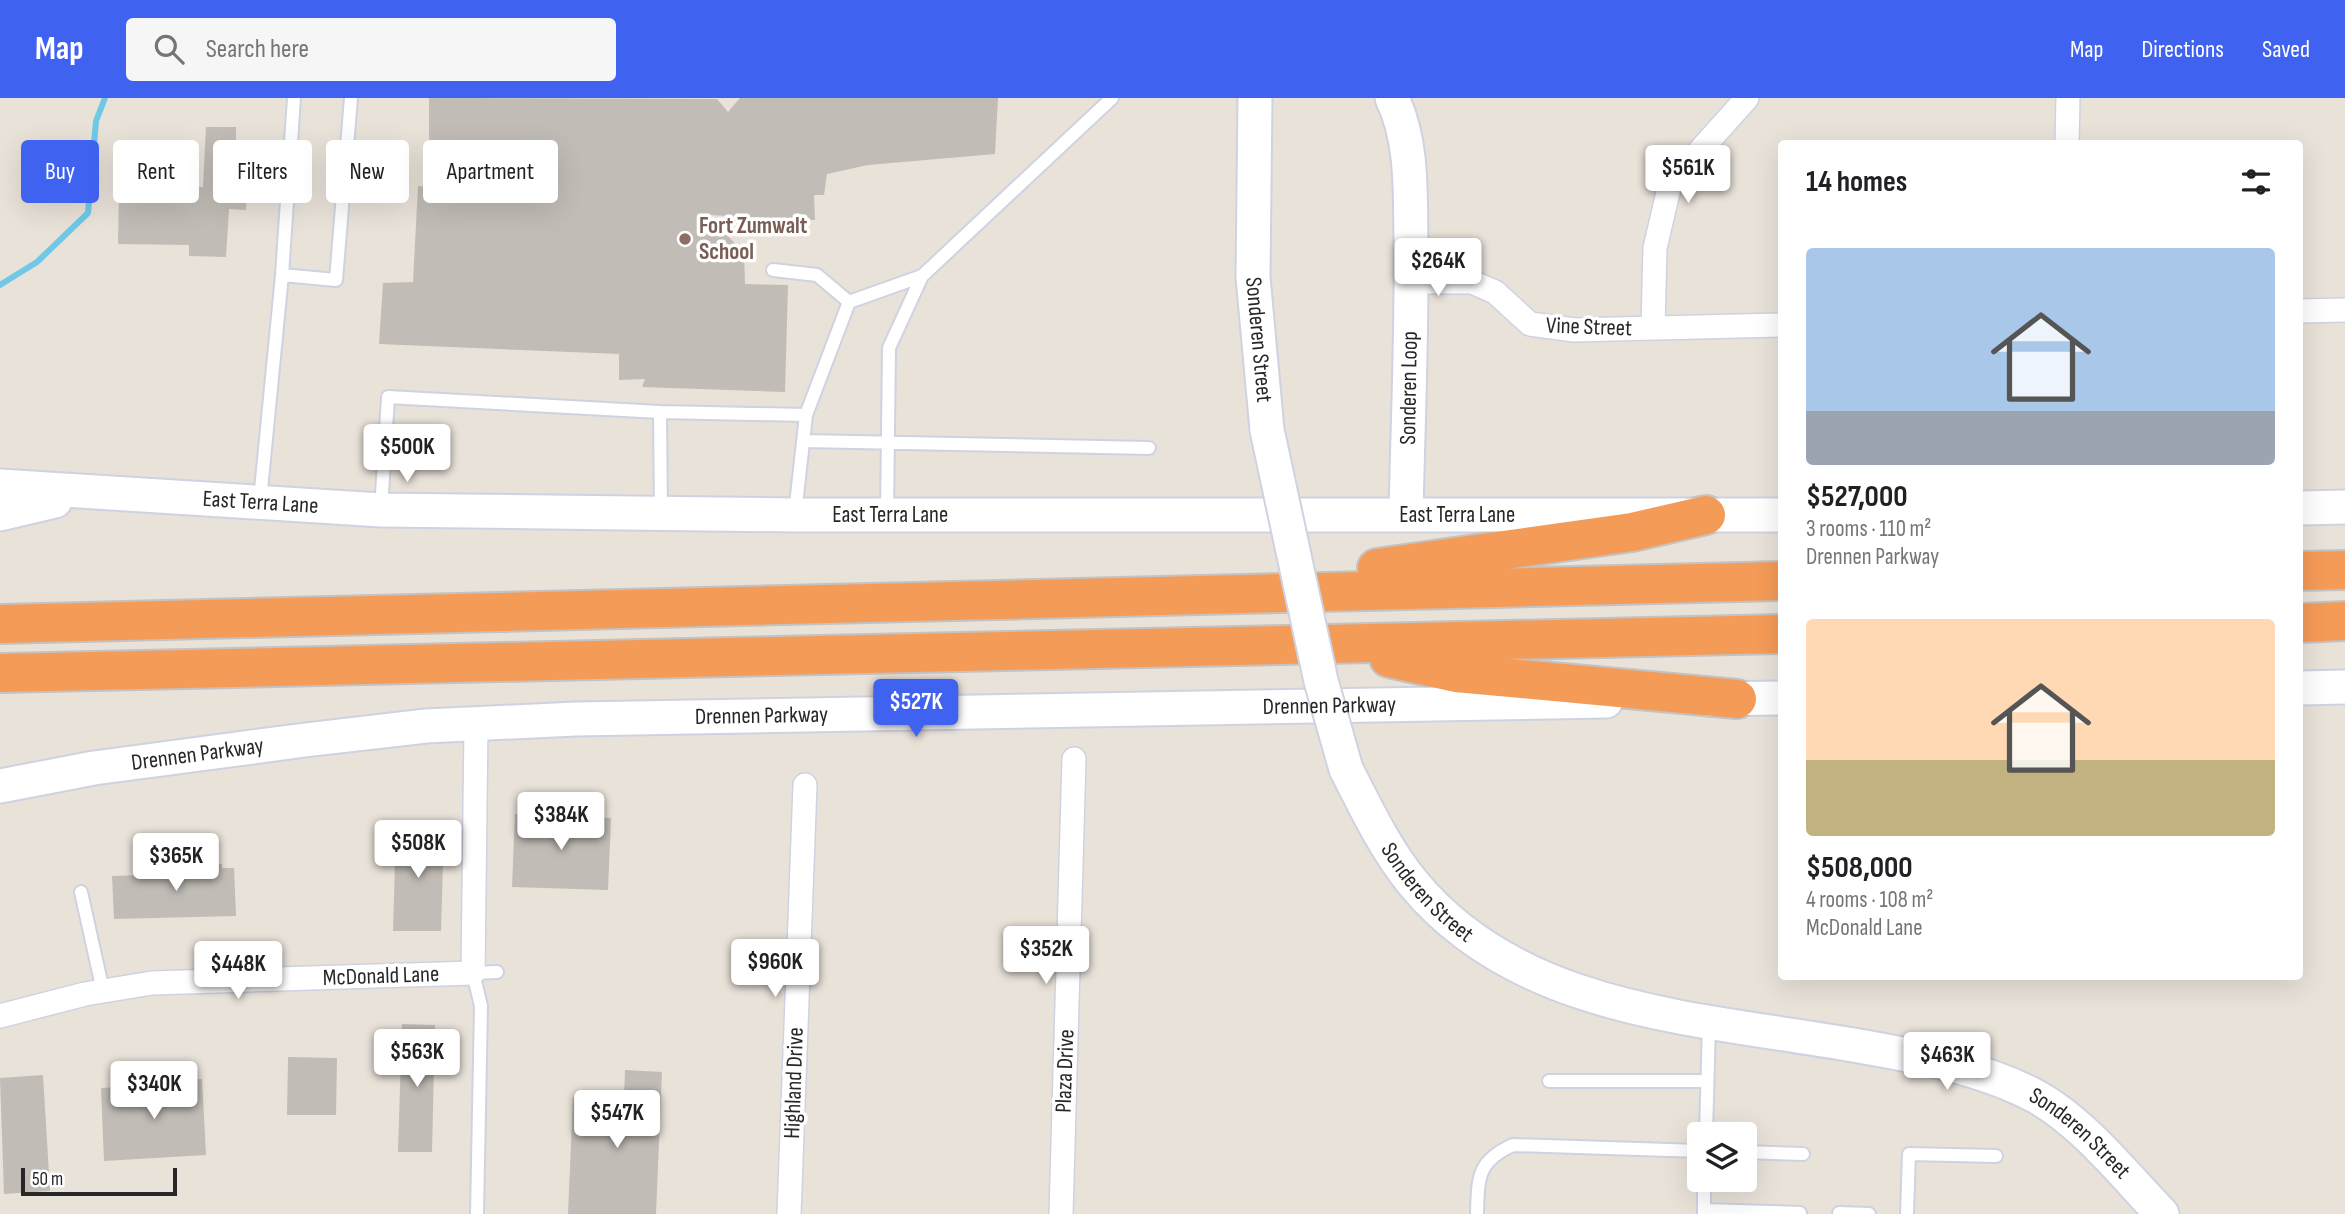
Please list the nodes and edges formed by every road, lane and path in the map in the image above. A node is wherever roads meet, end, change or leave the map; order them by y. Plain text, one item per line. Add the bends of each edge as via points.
1 (294, 98) edge
2 (351, 98) edge
3 (1112, 98) edge
4 (1255, 98) edge
5 (1392, 98) edge
6 (1747, 98) edge
7 (2068, 98) edge
8 (2067, 140) edge
9 (773, 270) dead end
10 (282, 275) junction
11 (922, 276) junction
12 (1411, 282) junction
13 (849, 302) junction
14 (2345, 310) edge
15 (2303, 311) edge
16 (1778, 325) edge
17 (1653, 328) junction
18 (660, 412) junction
19 (806, 415) junction
20 (804, 441) junction
21 (889, 445) junction
22 (1149, 448) dead end
23 (0, 486) edge
24 (102, 492) junction
25 (259, 503) junction
26 (2345, 507) edge
27 (2303, 508) edge
28 (381, 510) junction
29 (661, 513) junction
30 (1406, 513) junction
31 (0, 514) edge
32 (795, 515) junction
33 (887, 515) junction
34 (1706, 515) junction
35 (1778, 515) edge
36 (2345, 570) edge
37 (2303, 571) edge
38 (1778, 581) edge
39 (1268, 591) junction
40 (2345, 621) edge
41 (2303, 622) edge
42 (0, 624) edge
43 (1778, 634) edge
44 (1328, 645) junction
45 (0, 673) edge
46 (2303, 688) edge
47 (2345, 688) edge
48 (1778, 698) edge
49 (1737, 699) junction
50 (476, 724) junction
51 (1074, 759) dead end
52 (0, 761) edge
53 (94, 768) junction
54 (805, 785) dead end
55 (0, 786) edge
56 (81, 892) dead end
57 (497, 972) dead end
58 (472, 973) junction
59 (103, 990) junction
60 (0, 1016) edge
61 (1709, 1021) junction
62 (1549, 1081) dead end
63 (1707, 1081) junction
64 (1706, 1122) edge
65 (1687, 1151) edge
66 (1757, 1152) edge
67 (1803, 1154) dead end
68 (1996, 1156) dead end
69 (1704, 1192) edge
70 (1704, 1212) edge
71 (1800, 1213) edge
72 (1839, 1213) edge
73 (477, 1214) edge
74 (789, 1214) edge
75 (1061, 1214) edge
76 (1477, 1214) edge
77 (1869, 1214) edge
78 (1907, 1214) edge
79 (2162, 1214) edge

1 - 10 lane
2 - 10 lane via 336,280
3 - 11 lane
4 - 61 main road, Sonderen Street, bridge via 1253,277 1267,430 1318,668 1346,769 1378,832 1413,883 1507,963 1574,991 1649,1012
5 - 12 main road, Sonderen Loop via 1402,119 1409,160
6 - 17 street via 1670,184 1655,248
7 - 8 street
9 - 13 lane via 817,275
10 - 25 lane
11 - 13 lane
11 - 21 lane via 889,348
12 - 17 street, Vine Street via 1472,282 1495,292 1530,324 1574,330
12 - 30 main road, Sonderen Loop
13 - 19 lane
14 - 15 street
16 - 17 street, Vine Street
18 - 19 lane
18 - 28 lane via 388,397
18 - 29 lane
19 - 20 lane
20 - 21 lane
20 - 32 lane
21 - 22 lane
21 - 33 lane
23 - 24 main road, East Terra Lane
24 - 25 main road, East Terra Lane
24 - 31 main road
25 - 28 main road, East Terra Lane
26 - 27 main road
28 - 29 main road, East Terra Lane
29 - 32 main road, East Terra Lane
30 - 33 main road, East Terra Lane
30 - 34 main road, East Terra Lane
32 - 33 main road, East Terra Lane
34 - 35 main road, East Terra Lane
34 - 39 highway via 1632,532 1354,572
36 - 37 highway
38 - 39 highway
39 - 42 highway via 878,605
40 - 41 highway
43 - 44 highway
44 - 45 highway
44 - 49 highway via 1456,673
46 - 47 main road
48 - 49 main road, Drennen Parkway
49 - 50 main road, Drennen Parkway
50 - 53 main road, Drennen Parkway via 305,740
50 - 58 street, McDonald Lane
51 - 75 street, Plaza Drive
52 - 53 main road
53 - 55 main road, Drennen Parkway
54 - 74 street, Highland Drive
56 - 59 lane
57 - 58 lane, McDonald Lane
58 - 59 street, McDonald Lane via 215,979
58 - 73 lane via 481,1006
59 - 60 street, McDonald Lane
61 - 63 lane
61 - 79 main road, Sonderen Street via 1885,1050 1976,1071 2017,1088 2067,1118
62 - 63 lane
63 - 64 lane
65 - 76 lane via 1513,1145 1483,1166
66 - 67 lane
68 - 78 lane via 1909,1154
69 - 70 lane
70 - 71 lane
72 - 77 lane

